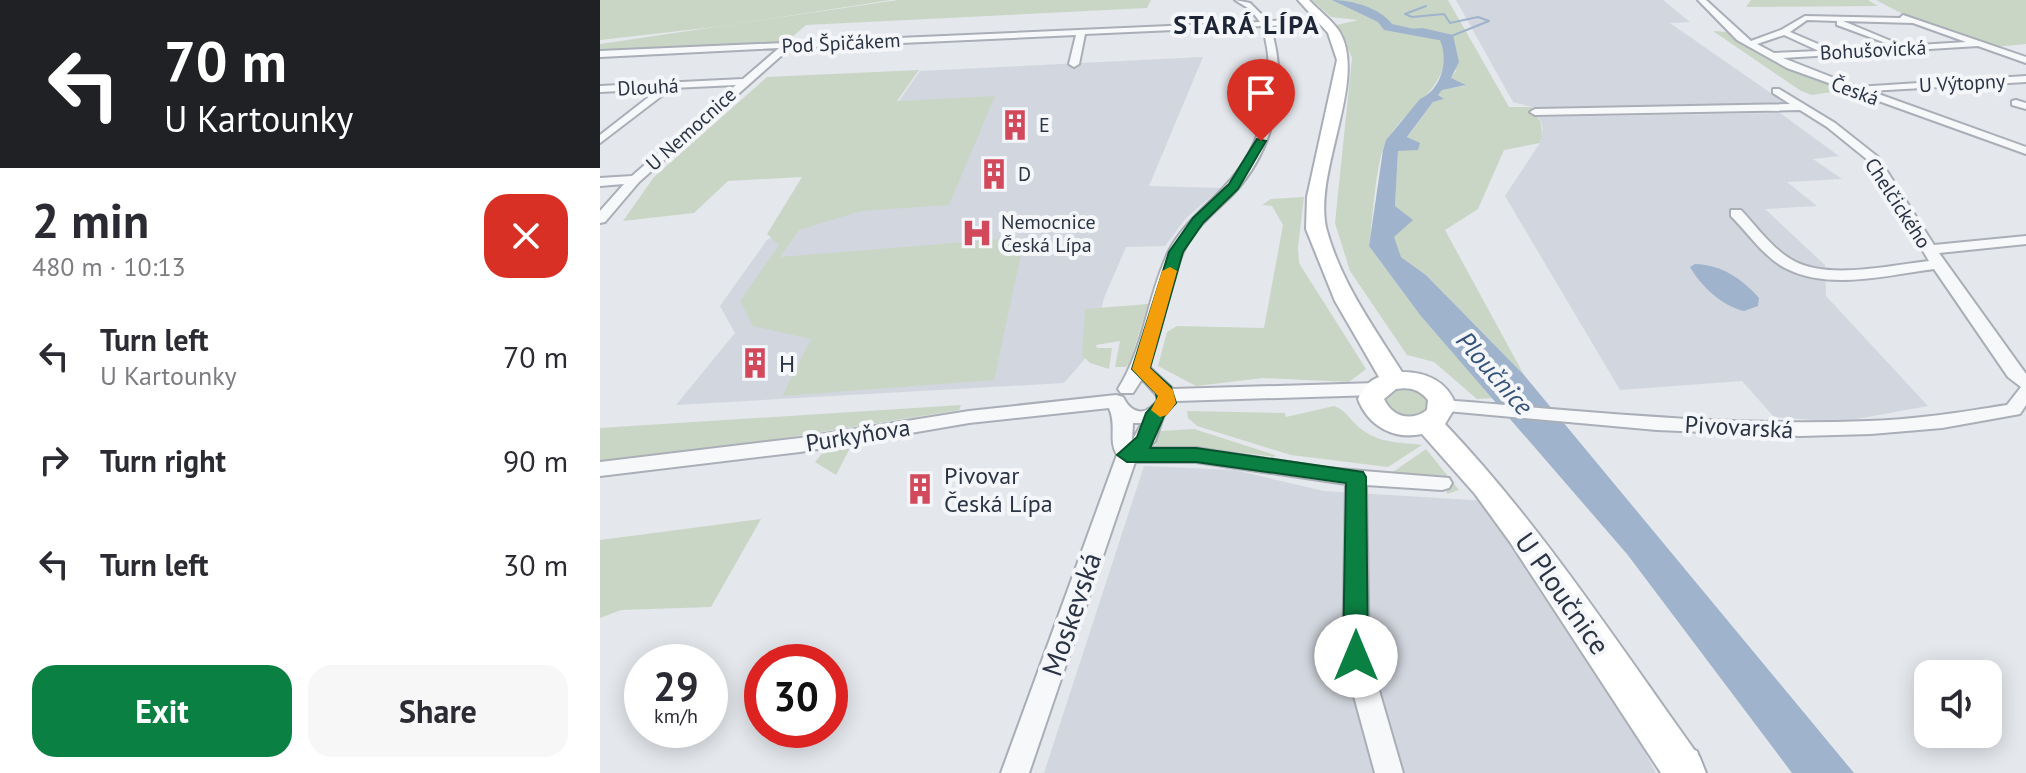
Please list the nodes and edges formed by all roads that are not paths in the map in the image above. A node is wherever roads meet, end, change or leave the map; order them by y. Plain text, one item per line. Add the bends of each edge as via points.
1 (1239, 0) edge
2 (1303, 0) edge
3 (1702, 0) edge
4 (1886, 9) dead end
5 (1823, 17) junction
6 (1326, 21) junction
7 (1913, 21) junction
8 (1265, 24) junction
9 (1081, 32) junction
10 (1784, 32) junction
11 (1764, 39) junction
12 (1749, 44) junction
13 (1975, 44) junction
14 (788, 45) junction
15 (1907, 48) junction
16 (1832, 53) junction
17 (600, 54) edge
18 (1803, 54) junction
19 (1771, 57) junction
20 (2026, 60) edge
21 (1074, 64) dead end
22 (2026, 79) edge
23 (744, 82) junction
24 (669, 86) junction
25 (617, 88) junction
26 (600, 89) edge
27 (1850, 89) junction
28 (1776, 91) dead end
29 (600, 100) edge
30 (1804, 107) junction
31 (1535, 112) dead end
32 (600, 140) edge
33 (2026, 151) edge
34 (635, 179) junction
35 (600, 182) edge
36 (1736, 213) dead end
37 (600, 219) edge
38 (2026, 240) edge
39 (1929, 250) junction
40 (1938, 264) junction
41 (1141, 369) junction
42 (2026, 383) edge
43 (1381, 392) junction
44 (2026, 392) edge
45 (1162, 399) junction
46 (1122, 402) junction
47 (1435, 414) junction
48 (2020, 415) edge
49 (1127, 455) junction
50 (600, 469) edge
51 (1356, 477) junction
52 (1442, 483) dead end
53 (1683, 771) edge
54 (1015, 773) edge
55 (1389, 773) edge

1 - 8 street via 1257,9
2 - 6 main road
3 - 12 street, Česká
4 - 7 street
5 - 7 street
5 - 10 street via 1805,18
5 - 15 street
6 - 8 street, Pod Špičákem
6 - 43 main road via 1342,49 1343,70 1316,197 1316,229
7 - 13 street
8 - 9 street, Pod Špičákem
8 - 41 street via 1276,66 1261,141 1234,186 1176,252
9 - 14 street, Pod Špičákem
9 - 21 street
10 - 11 street
10 - 16 street
11 - 12 street
11 - 18 street
12 - 19 street, Česká
13 - 15 street, Bohušovická
13 - 20 street
14 - 17 street, Pod Špičákem
14 - 23 street, U Nemocnice
15 - 16 street, Bohušovická
16 - 18 street, Bohušovická
18 - 19 street, Bohušovická
19 - 27 street, Česká
22 - 27 street, U Výtopny
23 - 24 street, Dlouhá
23 - 34 street, U Nemocnice
24 - 25 street, Dlouhá
24 - 32 street
25 - 26 street, Dlouhá
25 - 29 street
27 - 33 street, Česká
28 - 30 street, Chelčického
30 - 31 street
30 - 39 street, Chelčického via 1874,159
34 - 35 street
34 - 37 street, U Nemocnice
36 - 40 street, Chelčického via 1788,264 1807,271 1830,274
38 - 39 street
39 - 40 street, Chelčického
40 - 42 street, Chelčického
41 - 45 street
41 - 46 street
43 - 45 street via 1348,400
43 - 47 main road, U Ploučnice via 1417,381 1428,385 1436,391
43 - 47 main road via 1375,412 1393,423 1405,426
44 - 48 street, Pivovarská
45 - 46 street via 1141,385
45 - 46 street via 1145,417
45 - 49 street via 1145,441
46 - 49 street via 1122,447
46 - 50 street, Purkyňova via 969,417 800,445
47 - 48 street, Pivovarská via 1473,408 1777,432
47 - 53 main road, U Ploučnice
49 - 51 street via 1196,455
49 - 54 street, Moskevská
51 - 52 street
51 - 55 street via 1356,656

